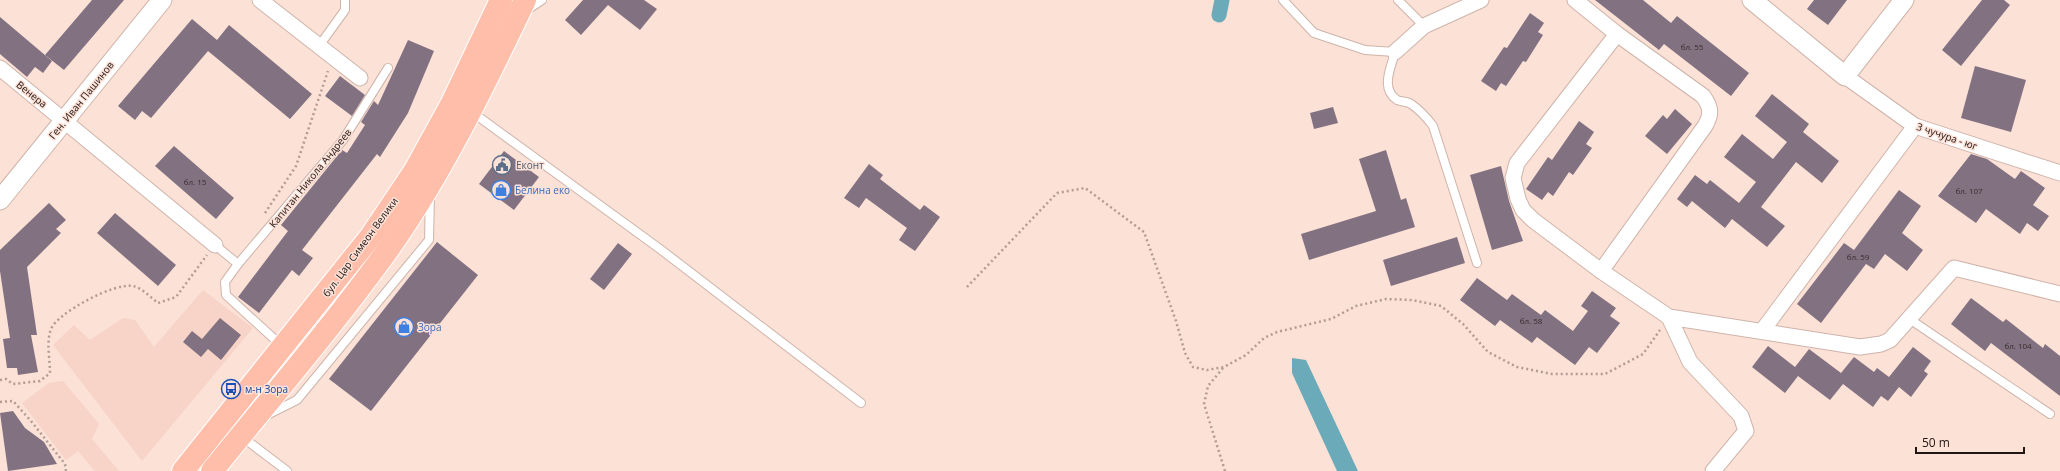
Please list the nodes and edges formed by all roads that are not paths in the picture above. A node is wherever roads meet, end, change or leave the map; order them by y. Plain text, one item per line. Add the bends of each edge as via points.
1 (162, 0) edge
2 (260, 0) edge
3 (345, 0) edge
4 (501, 0) edge
5 (542, 0) edge
6 (1283, 0) edge
7 (1398, 0) edge
8 (1481, 0) edge
9 (1575, 0) edge
10 (1752, 0) edge
11 (1904, 0) edge
12 (521, 8) edge
13 (1424, 26) junction
14 (1617, 34) junction
15 (319, 46) junction
16 (1395, 52) junction
17 (0, 68) edge
18 (388, 68) dead end
19 (1845, 76) junction
20 (360, 78) dead end
21 (471, 111) junction
22 (64, 120) junction
23 (1915, 126) junction
24 (2060, 174) edge
25 (431, 183) junction
26 (0, 200) edge
27 (215, 245) joint
28 (1477, 263) dead end
29 (238, 264) junction
30 (1601, 271) junction
31 (2060, 294) edge
32 (1669, 317) junction
33 (1908, 318) junction
34 (1762, 332) junction
35 (284, 347) junction
36 (861, 403) dead end
37 (2050, 414) dead end
38 (245, 430) junction
39 (183, 471) edge
40 (212, 471) edge
41 (287, 471) edge
42 (1713, 471) edge

1 - 22 street, Ген. Иван Пашинов
2 - 15 street
3 - 15 lane via 344,10
4 - 35 main road, бул. Цар Симеон Велики via 452,103 414,172 371,236
5 - 12 lane
6 - 16 lane via 1314,33 1365,50
7 - 13 lane
8 - 13 street
9 - 14 street
10 - 19 street, 3 чучура - юг
11 - 19 street
12 - 21 main road
13 - 16 street
14 - 30 street via 1517,163 1513,178 1523,210
14 - 30 street via 1703,96 1711,111 1710,119
15 - 20 street
16 - 28 lane via 1386,83 1389,94 1398,101 1410,103 1434,126
17 - 22 street, Венера
18 - 29 lane, Капитан Никола Андреев via 343,140
19 - 23 street, 3 чучура - юг
21 - 25 main road
21 - 36 lane via 660,249
22 - 26 street, Ген. Иван Пашинов
22 - 27 street
23 - 24 street, 3 чучура - юг
23 - 34 street
25 - 38 main road via 387,250
25 - 38 lane via 429,240 297,400
27 - 29 lane
29 - 35 lane, Капитан Никола Андреев via 225,282 226,295
30 - 32 street
31 - 33 street via 1954,268
32 - 34 street
32 - 42 street via 1690,362 1741,416 1746,431
33 - 34 street via 1890,340 1871,346 1860,347
33 - 37 lane
35 - 39 main road, бул. Цар Симеон Велики
38 - 40 main road
38 - 41 lane

